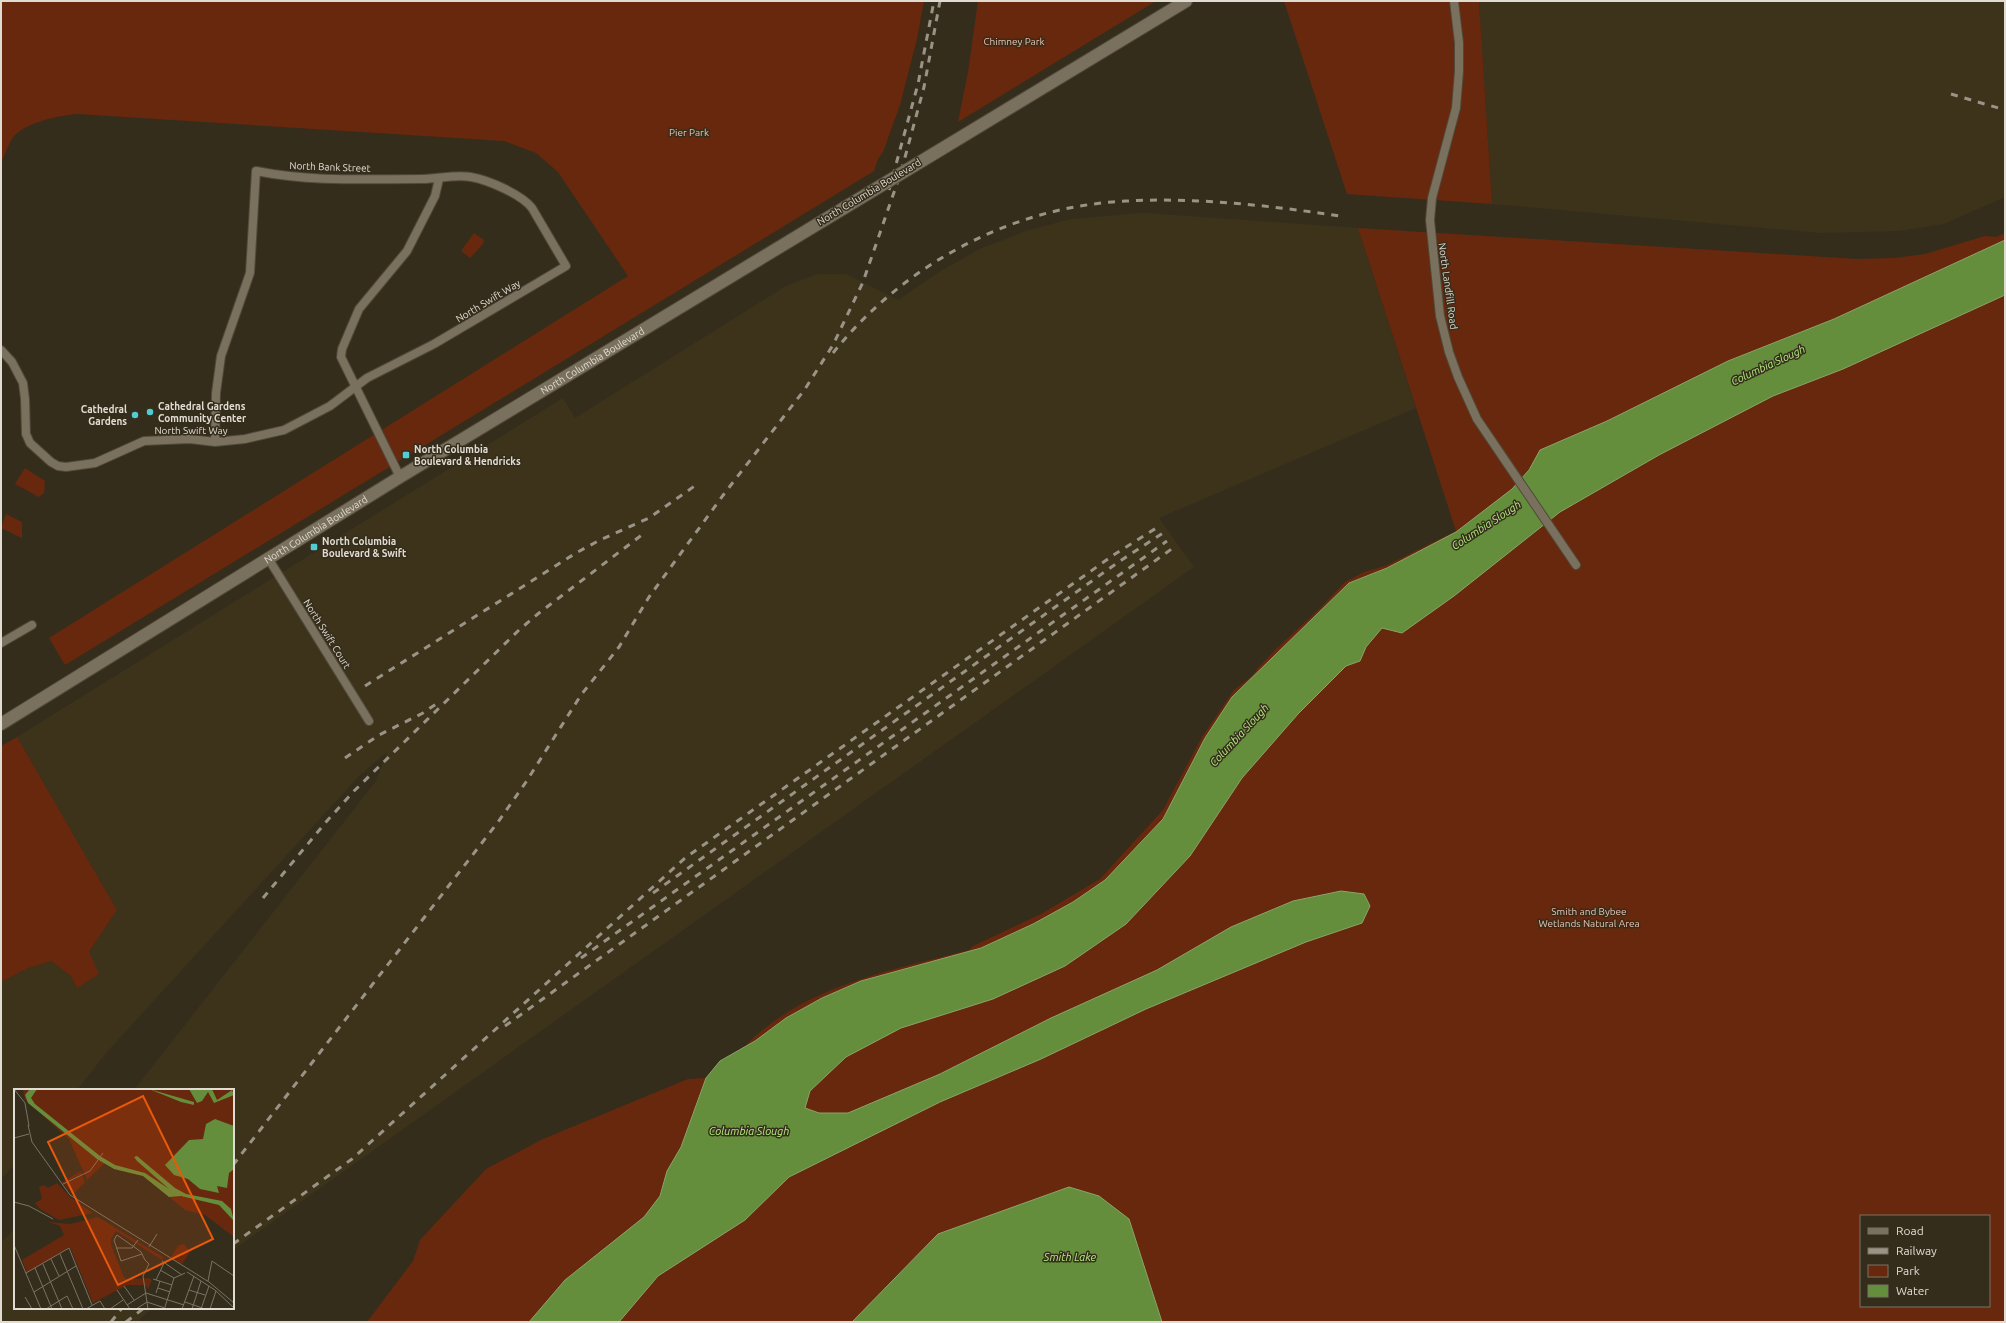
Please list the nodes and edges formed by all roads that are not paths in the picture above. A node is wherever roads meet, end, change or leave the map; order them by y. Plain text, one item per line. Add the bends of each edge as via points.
1 (1186, 1) edge
2 (1454, 1) edge
3 (439, 179) junction
4 (566, 266) joint
5 (1, 350) edge
6 (355, 387) junction
7 (215, 442) junction
8 (400, 476) junction
9 (268, 558) junction
10 (1576, 565) dead end
11 (32, 625) dead end
12 (1, 643) edge
13 (370, 721) dead end
14 (1, 724) edge

1 - 8 main road, North Columbia Boulevard, bridge
2 - 10 street, North Landfill Road via 1459,71 1456,108 1432,198 1430,220 1440,316 1449,352 1467,398 1493,444
3 - 4 street, North Bank Street via 470,176 526,201
3 - 6 street via 436,196 407,251 362,304 342,349 342,363
3 - 7 street, North Bank Street via 312,178 256,171 250,273 221,356 216,393
4 - 6 street, North Swift Way
5 - 7 street, North Swift Way via 12,362 23,383 26,434 30,443 58,466 95,463 144,441
6 - 7 street, North Swift Way via 330,406 284,430 245,439
6 - 8 street
8 - 9 main road, North Columbia Boulevard
9 - 13 street, North Swift Court
9 - 14 main road, North Columbia Boulevard
11 - 12 street

